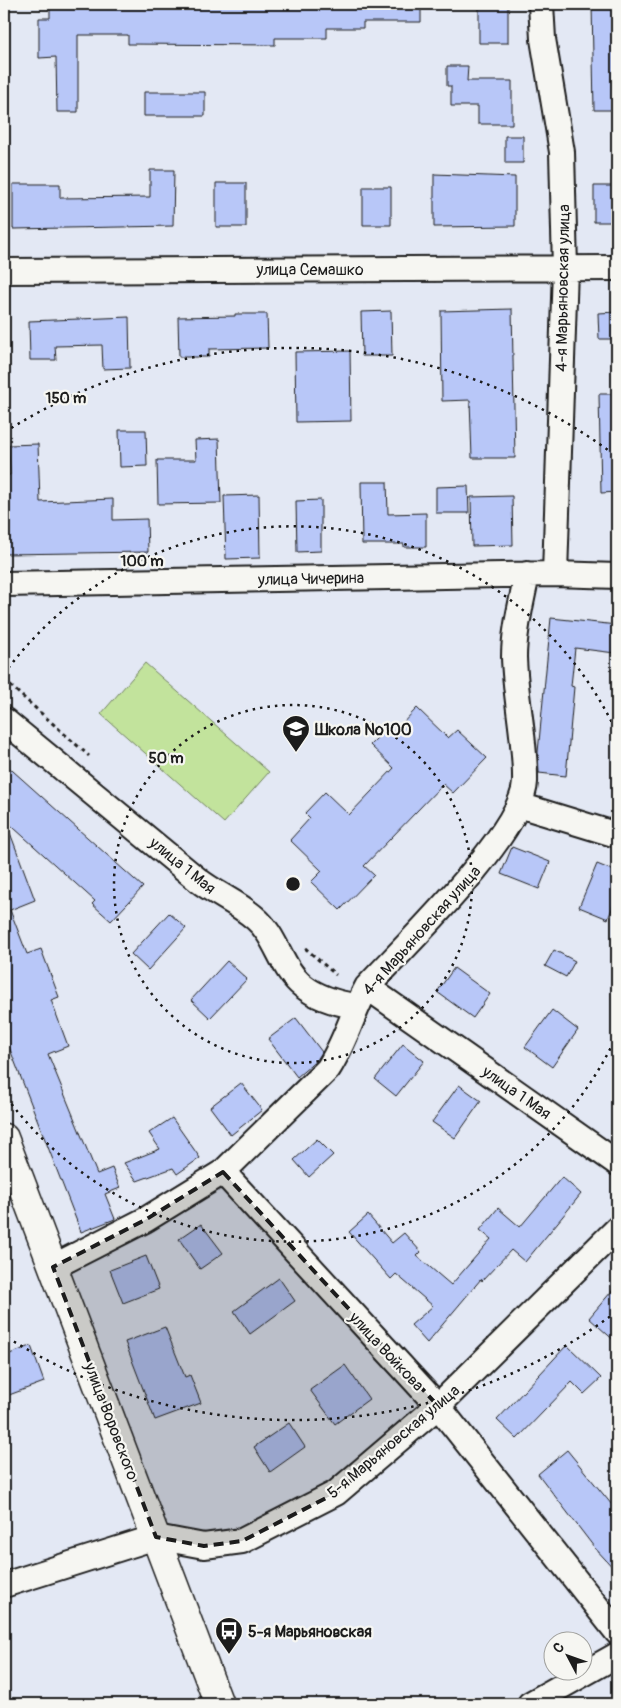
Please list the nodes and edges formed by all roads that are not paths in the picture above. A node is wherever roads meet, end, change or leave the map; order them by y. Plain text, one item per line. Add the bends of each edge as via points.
1 (541, 4) edge
2 (565, 268) junction
3 (617, 268) edge
4 (4, 271) edge
5 (527, 574) junction
6 (555, 574) junction
7 (617, 576) edge
8 (4, 584) edge
9 (4, 720) edge
10 (519, 805) junction
11 (617, 835) edge
12 (361, 997) junction
13 (4, 1138) edge
14 (617, 1163) edge
15 (223, 1172) junction
16 (617, 1229) edge
17 (53, 1267) junction
18 (438, 1406) junction
19 (156, 1537) junction
20 (4, 1585) edge
21 (617, 1632) edge
22 (617, 1655) edge
23 (219, 1704) edge
24 (530, 1704) edge

1 - 2 street, 4-я Марьяновская улица via 543,39 562,152
2 - 3 street, улица Семашко
2 - 4 street, улица Семашко
2 - 6 street, 4-я Марьяновская улица
5 - 6 street, улица Чичерина
5 - 8 street, улица Чичерина
5 - 10 street, 4-я Марьяновская улица via 514,656 525,782
6 - 7 street, улица Чичерина
9 - 12 street, улица 1 Мая via 200,881 256,918 273,939 289,971 302,985 338,1004
10 - 11 street
10 - 12 street, 4-я Марьяновская улица via 484,859
12 - 14 street, улица 1 Мая
12 - 15 street, 4-я Марьяновская улица via 341,1050 328,1069
13 - 17 main road, улица Воровского
15 - 17 street, 4-я Марьяновская улица via 145,1220
15 - 18 street, улица Войкова
16 - 18 street, 5-я Марьяновская улица
17 - 19 main road, улица Воровского
18 - 19 street, 5-я Марьяновская улица via 336,1493 242,1541 204,1546
18 - 21 street, улица Войкова
19 - 20 street, 5-я Марьяновская улица
19 - 23 main road, улица Воровского
22 - 24 street

